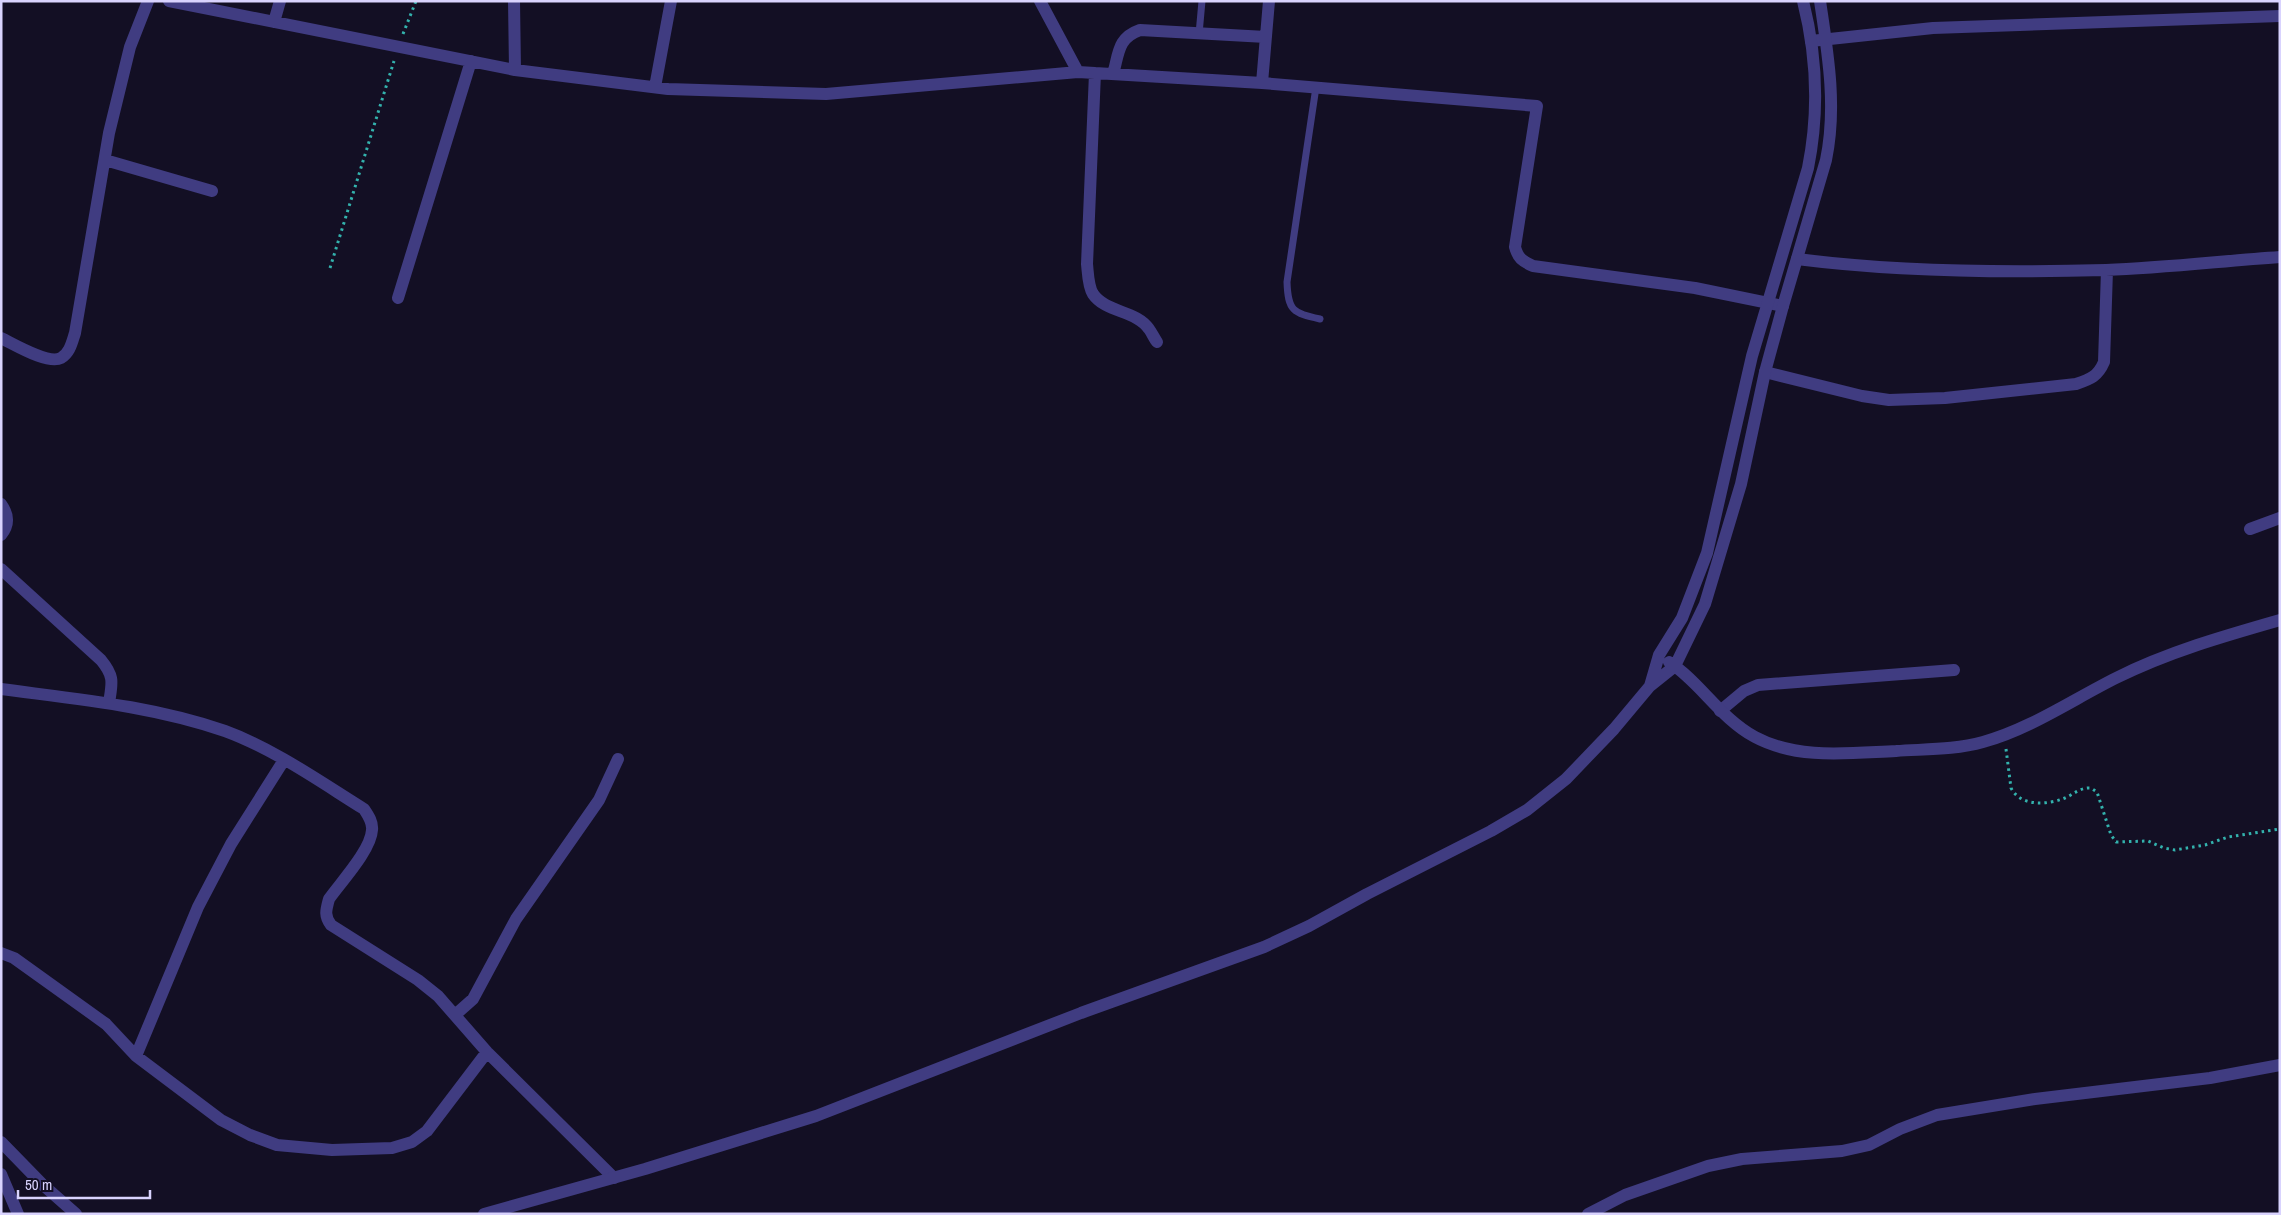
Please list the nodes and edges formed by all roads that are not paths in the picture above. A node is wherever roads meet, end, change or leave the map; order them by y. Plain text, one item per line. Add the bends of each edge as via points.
1 (148, 1) edge
2 (169, 1) edge
3 (280, 1) edge
4 (514, 1) edge
5 (671, 1) edge
6 (1040, 1) edge
7 (1202, 1) edge
8 (1269, 1) edge
9 (1804, 1) edge
10 (1820, 1) edge
11 (2280, 16) edge
12 (274, 22) junction
13 (1199, 34) junction
14 (1266, 37) junction
15 (1826, 38) junction
16 (1811, 40) junction
17 (471, 61) junction
18 (515, 70) junction
19 (1078, 72) junction
20 (1095, 73) junction
21 (1113, 74) junction
22 (1262, 83) junction
23 (656, 87) junction
24 (1316, 88) junction
25 (105, 160) junction
26 (212, 191) dead end
27 (1797, 259) junction
28 (2279, 262) edge
29 (2107, 270) junction
30 (398, 298) dead end
31 (1766, 303) junction
32 (1783, 306) junction
33 (1320, 319) dead end
34 (1, 338) edge
35 (1157, 342) dead end
36 (1765, 372) junction
37 (1, 504) edge
38 (2280, 518) edge
39 (2250, 529) dead end
40 (1, 535) edge
41 (1, 569) edge
42 (2280, 620) edge
43 (1659, 656) junction
44 (1675, 666) junction
45 (1954, 670) dead end
46 (1650, 686) junction
47 (1, 690) edge
48 (109, 703) junction
49 (1720, 711) junction
50 (618, 759) dead end
51 (284, 760) junction
52 (1, 953) edge
53 (455, 1015) junction
54 (487, 1052) junction
55 (136, 1056) junction
56 (2280, 1065) edge
57 (1, 1142) edge
58 (1, 1174) edge
59 (614, 1178) junction
60 (18, 1214) edge
61 (76, 1214) edge
62 (484, 1214) edge
63 (1588, 1214) edge

1 - 25 street via 130,47
2 - 12 street
3 - 12 street
4 - 18 street
5 - 23 street
6 - 19 street
7 - 13 lane
8 - 14 street
9 - 16 street
10 - 15 street
11 - 15 street via 1933,28
12 - 17 street
13 - 14 street
13 - 21 street via 1140,30 1129,34 1123,40
14 - 22 street
15 - 16 street
15 - 27 street via 1832,134
16 - 31 street via 1816,90 1813,144
17 - 18 street
17 - 30 street
18 - 23 street
19 - 20 street
19 - 23 street via 826,94 668,90
20 - 21 street
20 - 35 street via 1087,264 1089,282 1092,293 1101,302 1137,318 1149,328
21 - 22 street
22 - 24 street
24 - 31 street via 1537,106 1515,247 1522,262 1695,288
24 - 33 lane via 1287,282 1288,302 1295,311
25 - 26 street
25 - 34 street via 75,334 68,352 52,360
27 - 29 street via 1922,270
27 - 32 street
28 - 29 street
29 - 36 street via 2104,362 2092,379 2076,384 1914,400 1862,396
31 - 32 street
31 - 43 street via 1708,553 1682,618
32 - 36 street
36 - 44 street via 1741,484 1705,604
37 - 40 street via 7,512 7,520
38 - 39 street
41 - 48 street via 102,660 113,682
42 - 49 street via 2191,646 2117,678 2000,736 1955,748 1822,754 1799,751 1754,736
43 - 44 street
43 - 46 street
44 - 46 street
44 - 49 street
45 - 49 street via 1758,685 1744,691
46 - 59 street via 1566,779 1527,810 1309,926 1255,950 1081,1012 816,1116
47 - 48 street
48 - 51 street via 226,732
50 - 53 street via 599,800 516,919 473,999
51 - 53 street via 364,809 370,819 370,841 329,899 326,919 418,980
51 - 55 street via 231,844 198,907
52 - 55 street via 14,958 82,1005 106,1024
53 - 54 street
54 - 55 street via 427,1131 412,1142 392,1148 332,1150 277,1144 250,1135 221,1120
54 - 59 street
56 - 63 street via 2210,1078 2035,1099 1937,1115 1869,1145 1842,1151 1742,1159 1708,1166 1625,1195
57 - 61 street
58 - 60 street
59 - 62 street

